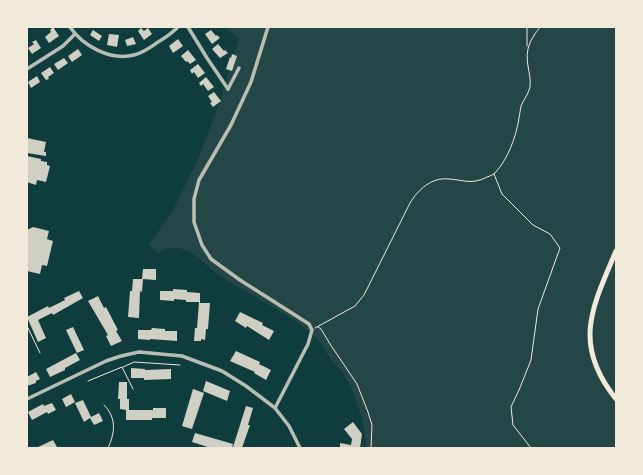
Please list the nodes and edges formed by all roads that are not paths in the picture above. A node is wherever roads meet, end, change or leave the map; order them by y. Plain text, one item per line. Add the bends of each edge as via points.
1 (70, 27) edge
2 (178, 27) edge
3 (188, 27) edge
4 (268, 27) edge
5 (75, 34) junction
6 (239, 68) dead end
7 (27, 70) edge
8 (616, 251) edge
9 (27, 399) edge
10 (616, 399) edge
11 (275, 408) junction
12 (300, 448) edge

1 - 5 street
2 - 5 street via 144,52 122,56 106,54
3 - 6 street via 228,89
4 - 11 street via 251,82 231,125 199,180 194,199 194,222 202,245 211,259 309,324 312,330 308,344
5 - 7 street via 63,46
8 - 10 main road via 600,288 589,330 594,363 606,387
9 - 11 street via 106,361 139,352 182,356 222,371
11 - 12 street via 289,426

